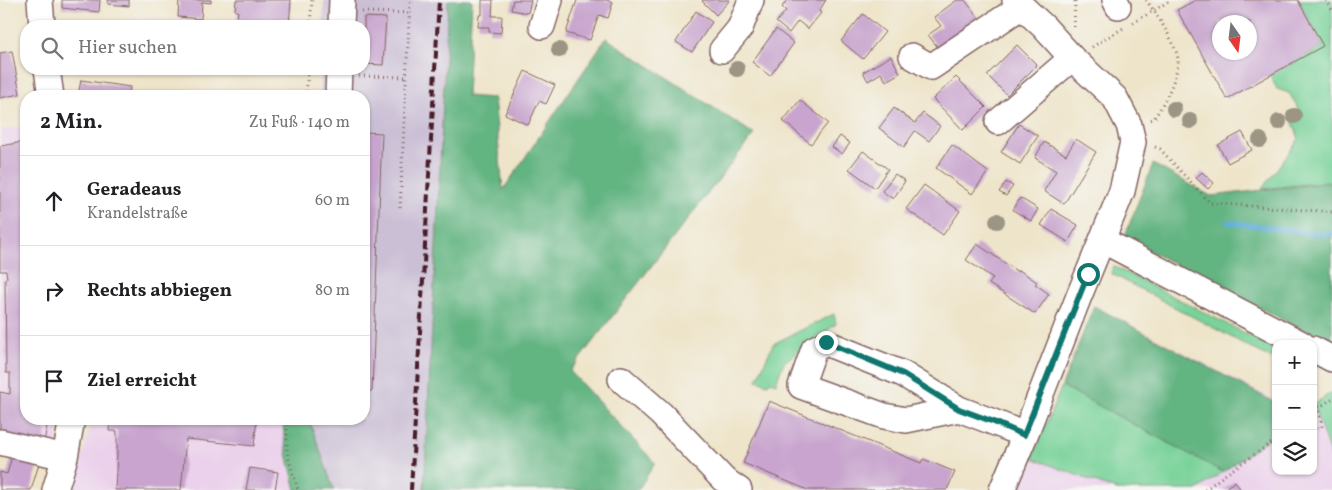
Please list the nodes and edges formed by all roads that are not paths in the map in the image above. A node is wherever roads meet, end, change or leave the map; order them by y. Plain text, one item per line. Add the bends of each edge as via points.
1 (40, 0) edge
2 (550, 0) edge
3 (751, 0) edge
4 (1018, 3) edge
5 (42, 20) edge
6 (542, 26) dead end
7 (722, 50) dead end
8 (912, 56) dead end
9 (1072, 58) junction
10 (48, 75) edge
11 (51, 90) edge
12 (998, 122) dead end
13 (1102, 240) junction
14 (1294, 340) edge
15 (1317, 351) edge
16 (1332, 359) edge
17 (621, 379) dead end
18 (959, 409) junction
19 (71, 425) edge
20 (1024, 435) junction
21 (0, 442) edge
22 (65, 457) junction
23 (55, 490) edge
24 (739, 490) edge
25 (1002, 490) edge

1 - 5 street
2 - 6 street
3 - 7 street via 740,28
4 - 8 street via 931,67
4 - 9 street
9 - 12 street
9 - 13 street via 1115,98 1131,133 1122,191
10 - 11 street
13 - 14 street
13 - 20 street
15 - 16 street
17 - 24 street via 661,414 723,479
18 - 18 street via 903,374 826,342 814,349 801,386 884,416 906,420
18 - 20 street
19 - 22 street
20 - 25 street
21 - 22 street
22 - 23 street

